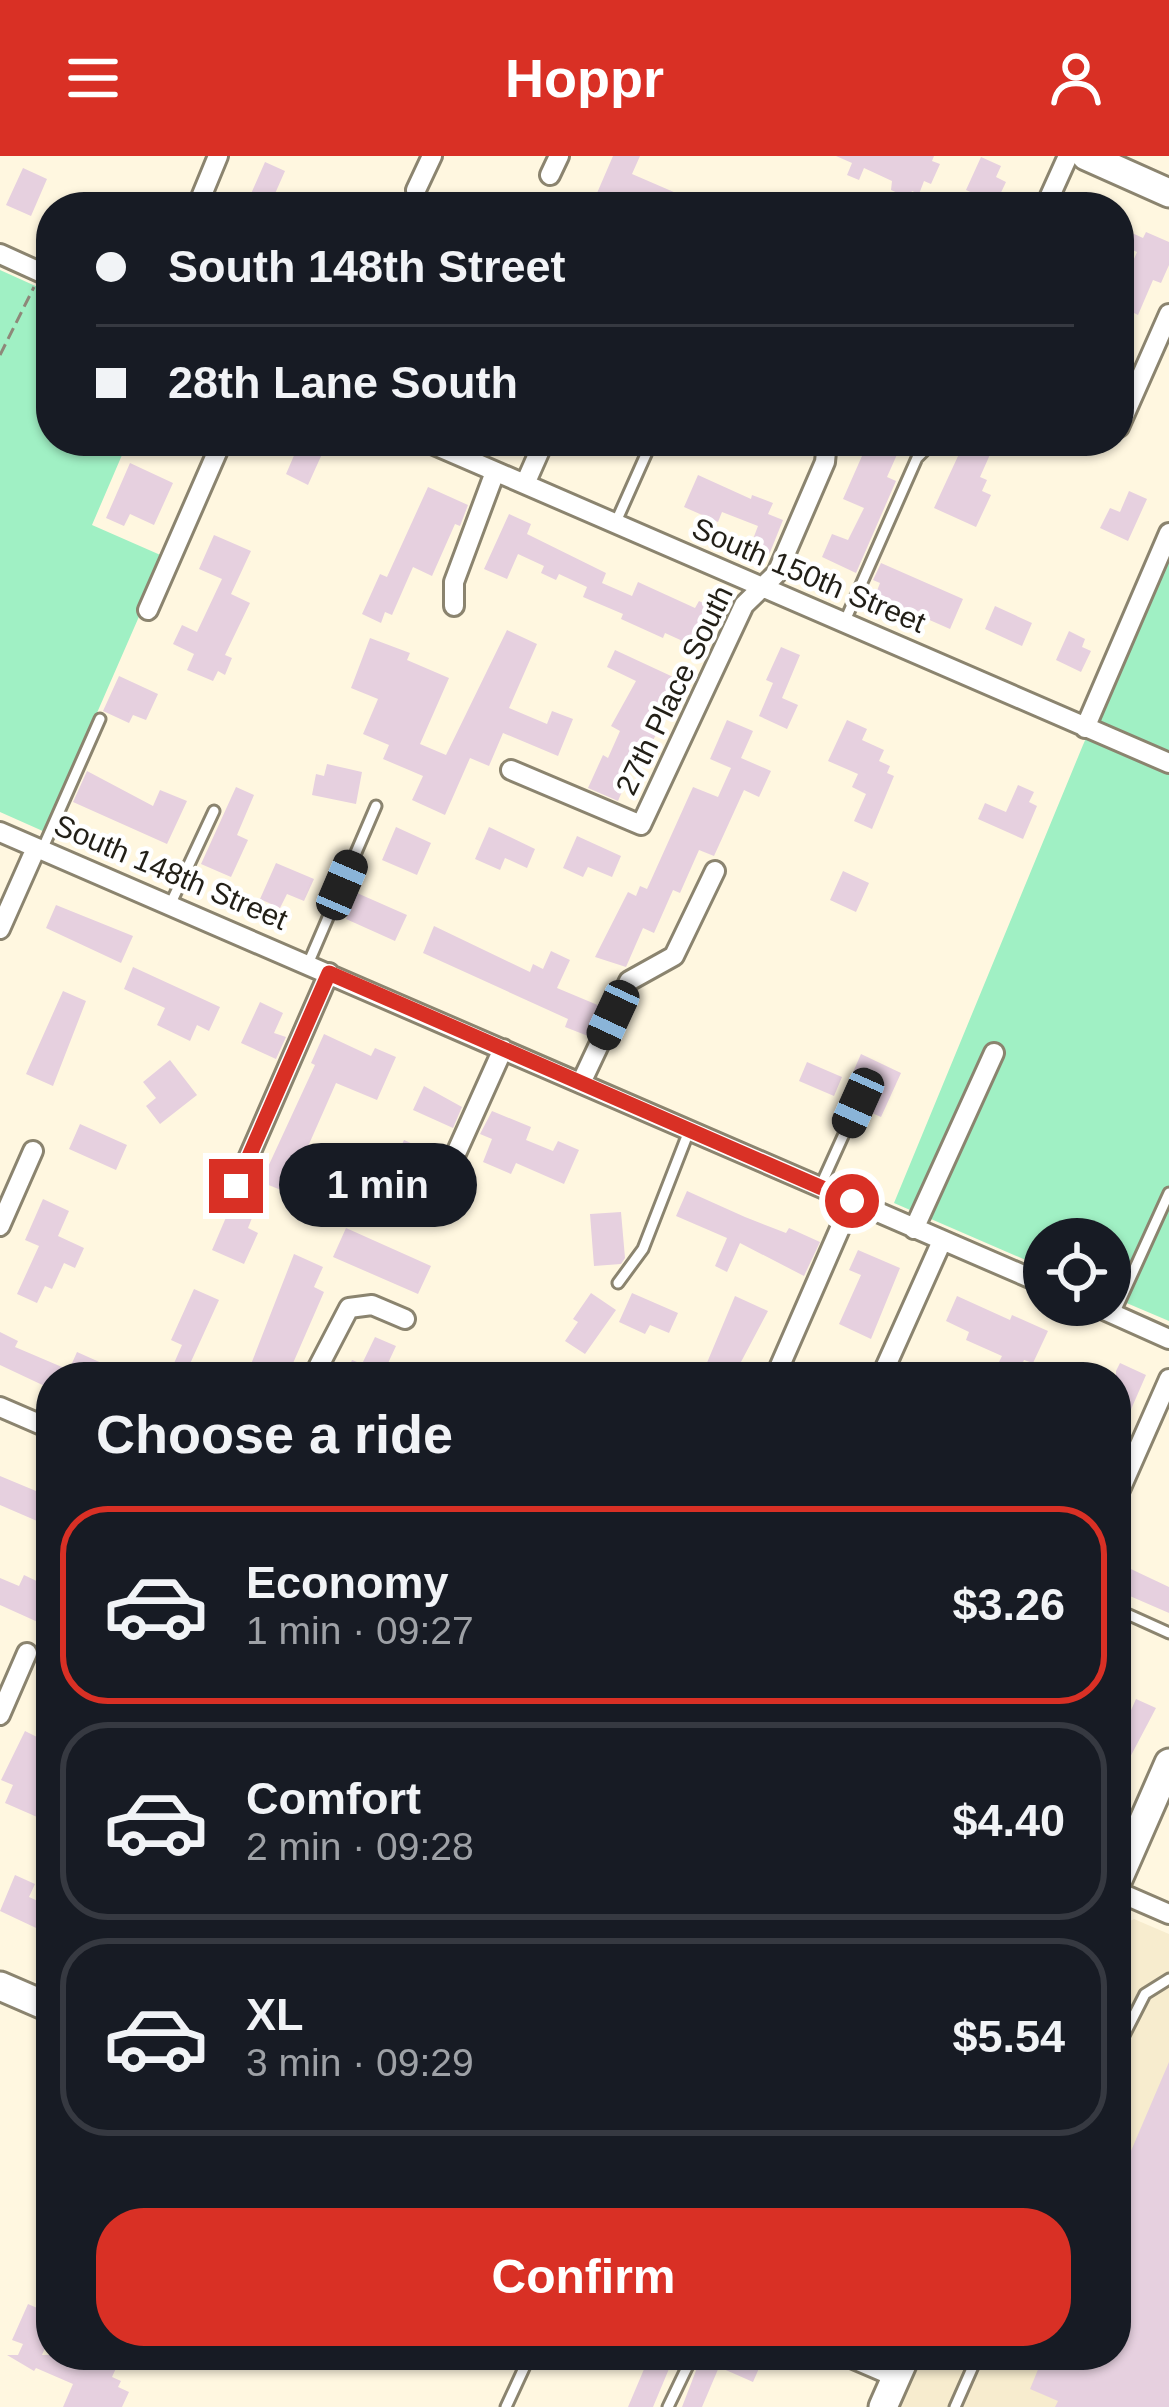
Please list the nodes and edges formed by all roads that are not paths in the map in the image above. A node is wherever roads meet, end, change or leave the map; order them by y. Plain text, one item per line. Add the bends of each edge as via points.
1 (218, 156) edge
2 (432, 156) edge
3 (1068, 156) edge
4 (1086, 156) edge
5 (416, 190) dead end
6 (203, 192) edge
7 (1052, 192) edge
8 (1169, 193) edge
9 (0, 254) edge
10 (36, 276) edge
11 (1169, 314) edge
12 (1134, 393) edge
13 (215, 456) edge
14 (459, 456) edge
15 (537, 456) edge
16 (645, 456) edge
17 (826, 456) edge
18 (919, 456) edge
19 (495, 472) junction
20 (525, 484) junction
21 (615, 524) junction
22 (1169, 532) edge
23 (760, 586) junction
24 (454, 606) dead end
25 (148, 610) dead end
26 (844, 623) junction
27 (100, 719) dead end
28 (1085, 728) junction
29 (1169, 764) edge
30 (511, 770) dead end
31 (376, 806) dead end
32 (214, 811) dead end
33 (0, 832) edge
34 (39, 849) junction
35 (715, 871) dead end
36 (170, 905) junction
37 (0, 929) edge
38 (308, 964) junction
39 (329, 973) junction
40 (503, 1049) junction
41 (994, 1053) dead end
42 (581, 1083) junction
43 (858, 1103) dead end
44 (689, 1130) junction
45 (33, 1151) dead end
46 (236, 1186) dead end
47 (429, 1186) dead end
48 (820, 1187) junction
49 (1169, 1193) edge
50 (852, 1201) junction
51 (0, 1226) edge
52 (914, 1229) junction
53 (942, 1241) junction
54 (1023, 1275) edge
55 (1131, 1277) edge
56 (618, 1283) dead end
57 (405, 1319) dead end
58 (1131, 1322) edge
59 (1169, 1339) edge
60 (322, 1362) edge
61 (782, 1362) edge
62 (888, 1362) edge
63 (1169, 1379) edge
64 (0, 1407) edge
65 (36, 1423) edge
66 (1131, 1465) edge
67 (1131, 1617) edge
68 (1169, 1633) edge
69 (27, 1653) dead end
70 (0, 1715) edge
71 (1169, 1763) edge
72 (1131, 1852) edge
73 (1131, 1895) edge
74 (1169, 1914) edge
75 (1169, 1979) edge
76 (0, 1986) edge
77 (36, 2002) edge
78 (1131, 2022) edge
79 (523, 2370) edge
80 (686, 2370) edge
81 (899, 2370) edge
82 (971, 2370) edge
83 (506, 2407) edge
84 (668, 2407) edge
85 (883, 2407) edge
86 (955, 2407) edge

1 - 6 street
2 - 5 street
3 - 7 street
4 - 8 street
9 - 10 street
11 - 12 street
13 - 25 street
14 - 19 street, South 150th Street
15 - 20 street
16 - 21 lane
17 - 23 street via 778,573
18 - 26 lane
19 - 20 street, South 150th Street
19 - 24 street via 454,581
20 - 21 street, South 150th Street
21 - 23 street, South 150th Street
22 - 28 street
23 - 26 street, South 150th Street
23 - 30 street, 27th Place South via 641,825
26 - 28 street, South 150th Street
27 - 34 lane
28 - 29 street, South 150th Street
31 - 38 lane
32 - 36 lane
33 - 34 street, South 148th Street
34 - 36 street, South 148th Street
34 - 37 street
35 - 42 street via 674,956 629,981
36 - 38 street, South 148th Street
38 - 39 street, South 148th Street
39 - 40 street, South 148th Street
39 - 46 street
40 - 42 street, South 148th Street
40 - 47 street via 440,1189
41 - 52 street
42 - 44 street, South 148th Street
43 - 48 lane
44 - 48 street, South 148th Street
44 - 56 lane via 643,1249
45 - 51 street
48 - 50 street, South 148th Street
49 - 55 lane
50 - 52 street, South 148th Street
50 - 61 street
52 - 53 street, South 148th Street
53 - 54 street, South 148th Street
53 - 62 street
57 - 60 street via 372,1305 349,1308
58 - 59 street
63 - 66 street
64 - 65 street
67 - 68 lane
69 - 70 street
71 - 72 street
73 - 74 street
75 - 78 lane via 1145,1994
76 - 77 street
79 - 83 lane
80 - 84 lane
81 - 85 street
82 - 86 lane

